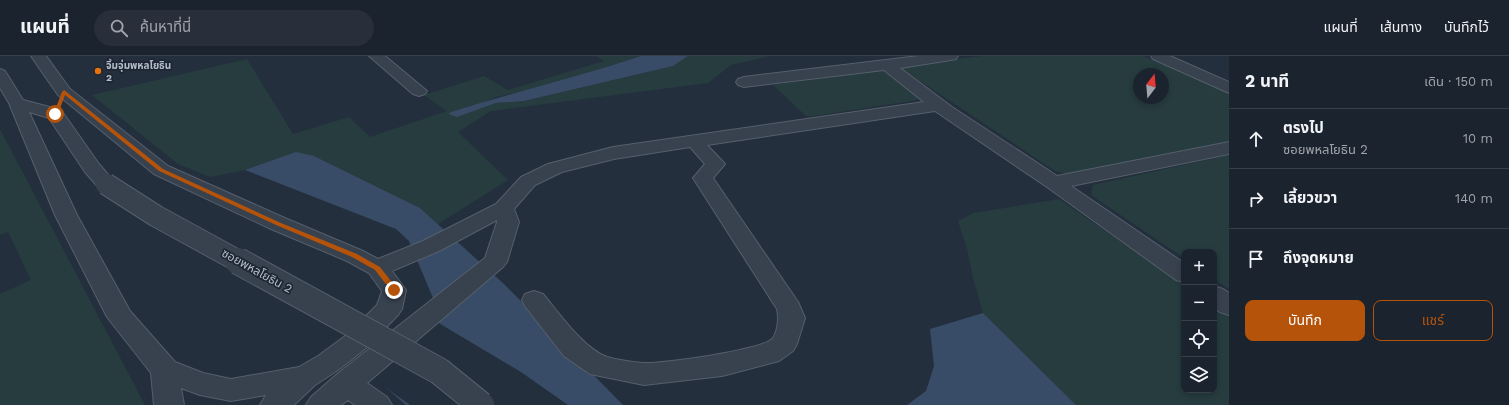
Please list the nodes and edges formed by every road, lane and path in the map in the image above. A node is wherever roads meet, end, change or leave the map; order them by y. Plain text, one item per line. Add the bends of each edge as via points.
1 (38, 56) edge
2 (376, 56) edge
3 (951, 56) edge
4 (1158, 56) edge
5 (887, 65) junction
6 (0, 74) edge
7 (744, 82) dead end
8 (1229, 88) edge
9 (418, 91) dead end
10 (64, 92) junction
11 (17, 103) junction
12 (938, 105) junction
13 (55, 114) junction
14 (694, 141) junction
15 (1229, 148) edge
16 (1054, 182) junction
17 (503, 208) junction
18 (377, 268) junction
19 (1181, 272) edge
20 (1217, 297) edge
21 (534, 300) dead end
22 (1229, 306) edge
23 (165, 370) junction
24 (305, 377) junction
25 (346, 383) junction
26 (169, 405) edge
27 (275, 405) edge
28 (321, 405) edge
29 (377, 405) edge
30 (481, 405) edge

1 - 10 street
2 - 9 street
3 - 5 street
4 - 8 street
5 - 7 street
5 - 12 street
6 - 11 street
10 - 13 street
10 - 18 street via 161,170
11 - 13 street
11 - 23 street via 66,215 120,317
12 - 14 street
12 - 16 street
13 - 30 street, ซอยพหลโยธิน 2, bridge via 106,184 156,216 439,371
14 - 17 street via 613,153 555,168 528,181
14 - 21 street via 715,164 703,178 789,308 792,318 784,344 769,354 722,365 644,374 600,366 574,349
15 - 16 street
16 - 19 street
17 - 18 street via 431,246
17 - 25 street via 508,222 496,262
18 - 24 street via 394,290 389,308 357,341
20 - 22 street
23 - 24 street via 200,384 231,390
23 - 26 street
24 - 27 street
25 - 28 street
25 - 29 street

